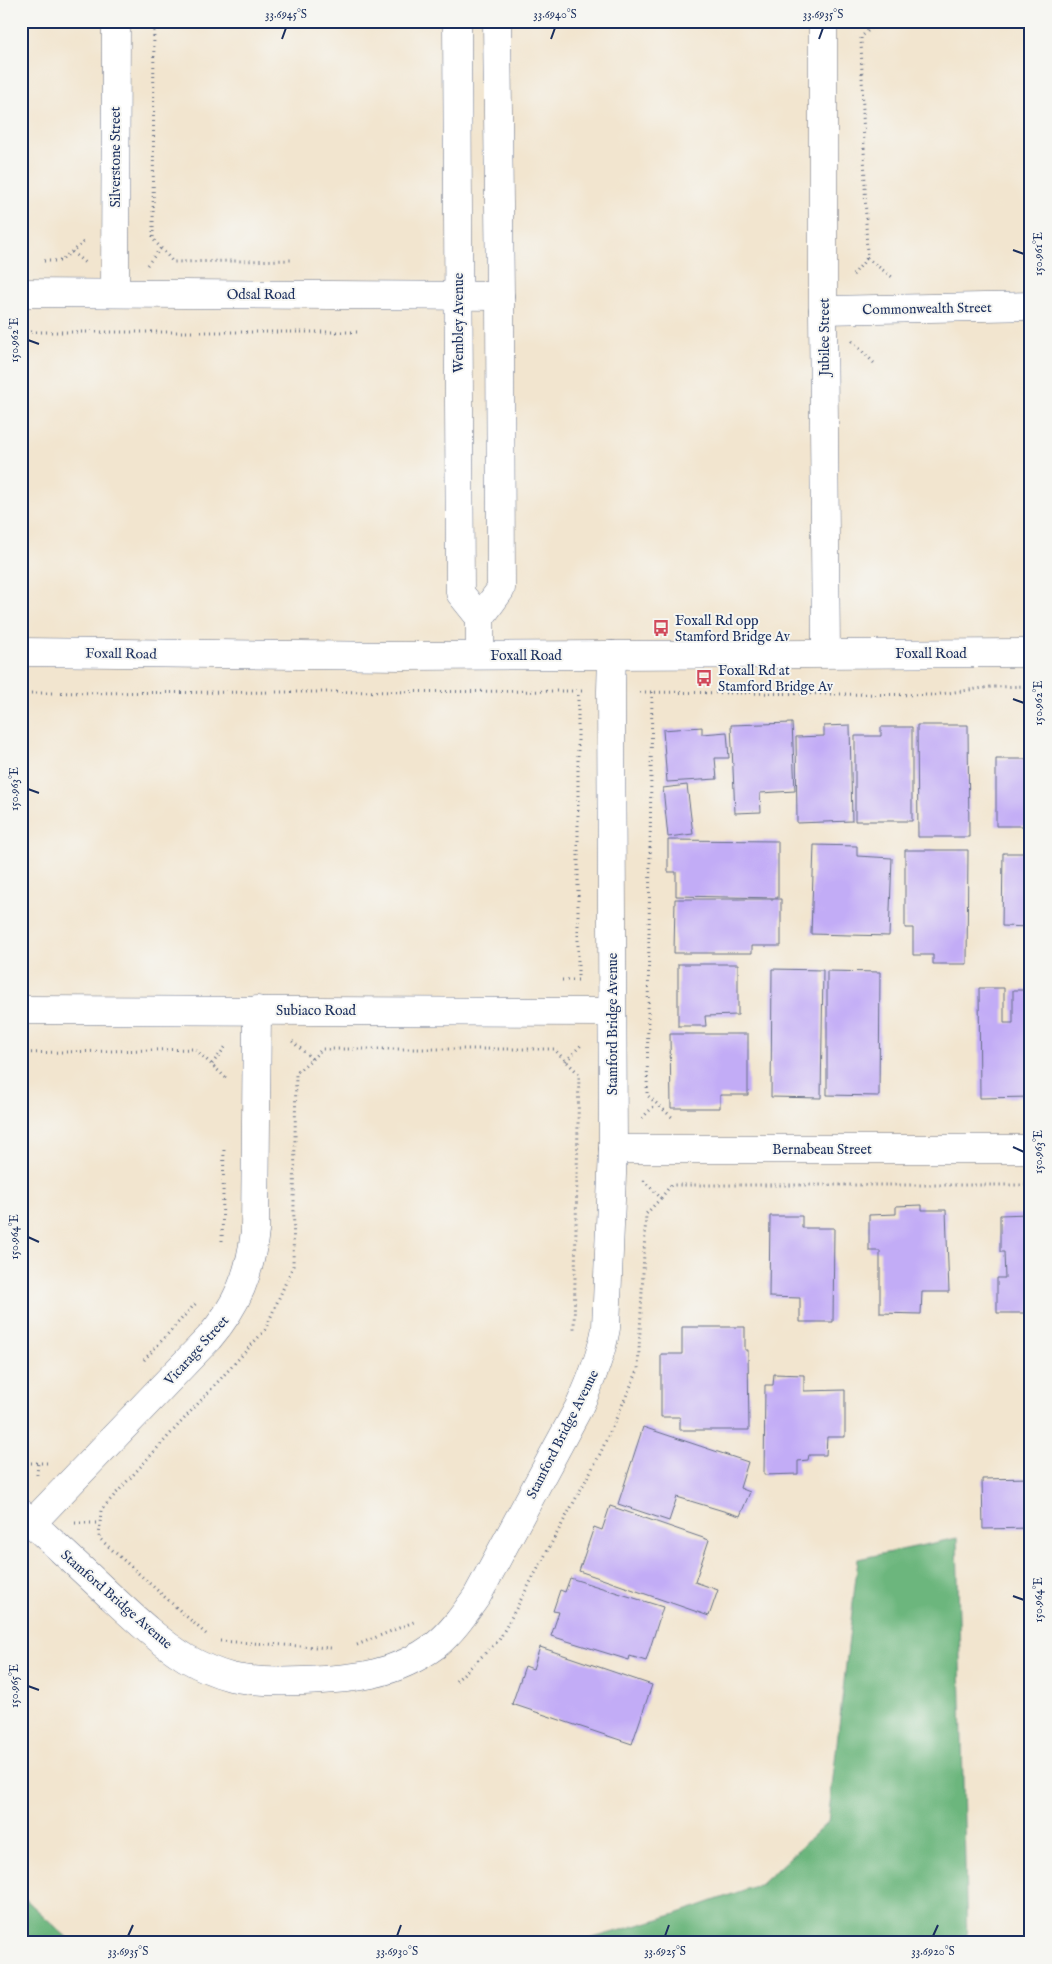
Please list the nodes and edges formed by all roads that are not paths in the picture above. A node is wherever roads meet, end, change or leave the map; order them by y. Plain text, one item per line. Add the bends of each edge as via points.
1 (116, 21) edge
2 (457, 21) edge
3 (497, 21) edge
4 (823, 21) edge
5 (21, 292) edge
6 (115, 292) junction
7 (458, 295) junction
8 (500, 296) junction
9 (1031, 306) edge
10 (823, 310) junction
11 (480, 618) junction
12 (21, 652) edge
13 (826, 653) junction
14 (1031, 653) edge
15 (480, 655) junction
16 (612, 655) junction
17 (21, 1010) edge
18 (257, 1010) junction
19 (611, 1012) junction
20 (612, 1149) junction
21 (1031, 1149) edge
22 (27, 1518) edge

1 - 6 street, Silverstone Street
2 - 7 street, Wembley Avenue
3 - 8 street
4 - 10 street, Jubilee Street
5 - 6 street, Odsal Road
6 - 7 street, Odsal Road
7 - 8 street, Odsal Road
7 - 11 street, Wembley Avenue via 460,593
8 - 11 street via 500,590
9 - 10 street, Commonwealth Street
10 - 13 street, Jubilee Street
11 - 15 street
12 - 15 street, Foxall Road
13 - 14 street, Foxall Road
13 - 16 street, Foxall Road
15 - 16 street, Foxall Road
16 - 19 street, Stamford Bridge Avenue
17 - 18 street, Subiaco Road
18 - 19 street, Subiaco Road
18 - 22 street, Vicarage Street via 255,1231 252,1255 238,1296 226,1318 209,1338
19 - 20 street, Stamford Bridge Avenue
20 - 21 street, Bernabeau Street
20 - 22 street, Stamford Bridge Avenue via 606,1328 592,1380 477,1596 458,1623 436,1644 410,1661 350,1679 283,1682 232,1677 194,1662 164,1643

